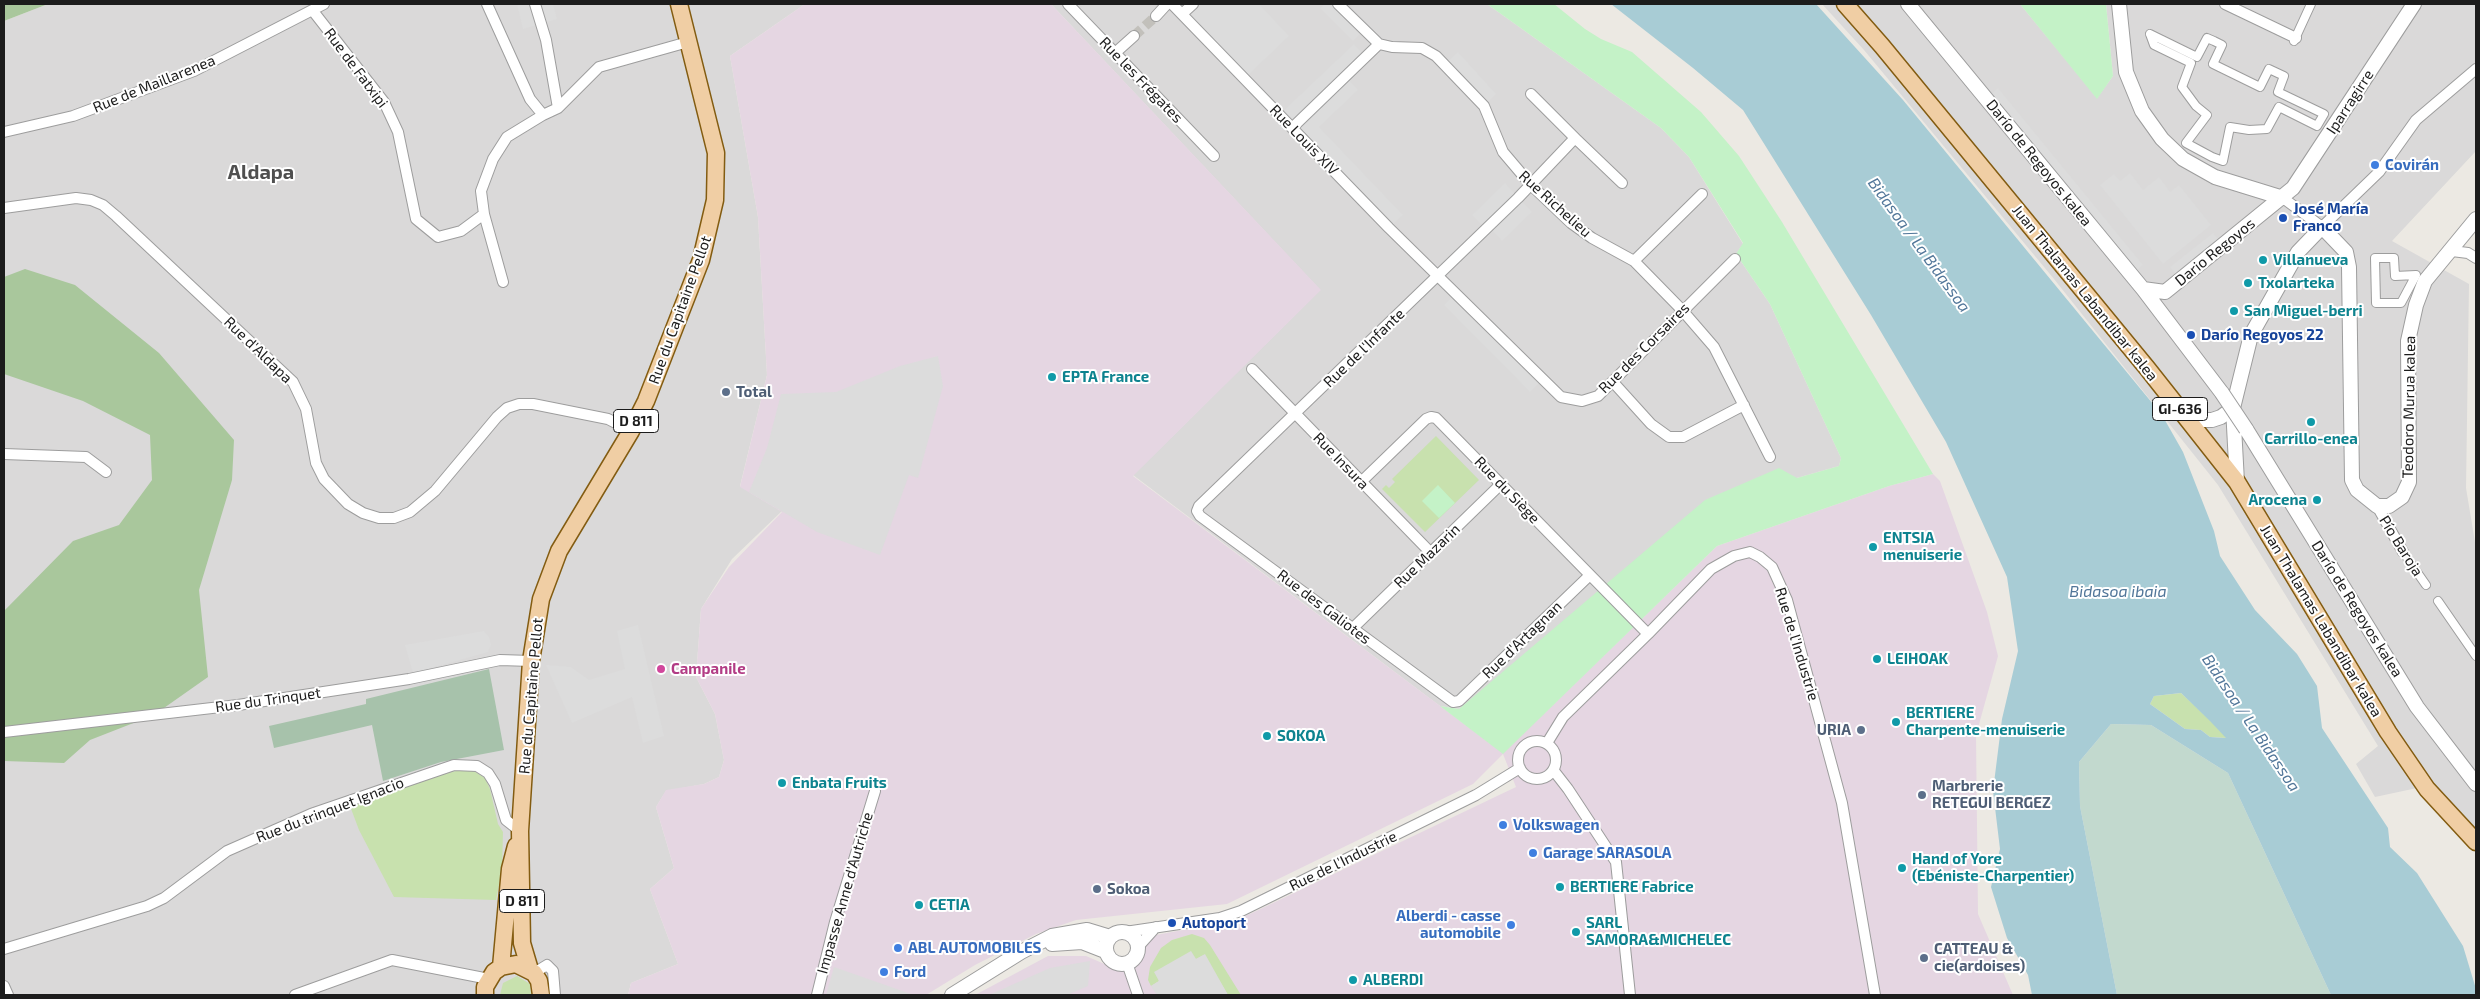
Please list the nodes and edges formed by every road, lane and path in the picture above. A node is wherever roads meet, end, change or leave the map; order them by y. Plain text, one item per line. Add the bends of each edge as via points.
1 (324, 4) edge
2 (486, 4) edge
3 (535, 4) edge
4 (679, 4) edge
5 (1068, 4) edge
6 (1167, 4) edge
7 (1172, 4) edge
8 (1193, 4) edge
9 (1338, 4) edge
10 (1845, 4) edge
11 (1908, 4) edge
12 (2119, 4) edge
13 (2311, 4) edge
14 (2414, 4) edge
15 (2231, 5) edge
16 (313, 11) junction
17 (1182, 14) junction
18 (1156, 16) tunnel mouth
19 (1134, 36) tunnel mouth
20 (2295, 39) joint
21 (688, 42) junction
22 (1379, 44) junction
23 (1115, 53) junction
24 (2476, 69) edge
25 (1531, 94) dead end
26 (558, 108) junction
27 (543, 115) junction
28 (1293, 127) junction
29 (4, 132) edge
30 (1575, 138) junction
31 (1214, 156) dead end
32 (2223, 161) joint
33 (1622, 183) dead end
34 (1531, 185) junction
35 (1702, 194) dead end
36 (2283, 198) junction
37 (4, 208) edge
38 (484, 214) junction
39 (2476, 219) edge
40 (2322, 227) junction
41 (2452, 251) junction
42 (2476, 258) edge
43 (1735, 259) dead end
44 (1634, 261) junction
45 (1437, 276) junction
46 (503, 282) dead end
47 (2143, 290) junction
48 (2165, 292) junction
49 (2401, 303) joint
50 (1682, 310) junction
51 (2169, 323) junction
52 (1252, 369) dead end
53 (1613, 382) junction
54 (1744, 405) junction
55 (2233, 408) junction
56 (1296, 414) junction
57 (2188, 420) junction
58 (631, 431) junction
59 (4, 454) edge
60 (1770, 458) dead end
61 (106, 472) dead end
62 (1362, 481) junction
63 (2237, 482) junction
64 (1501, 484) junction
65 (2377, 506) junction
66 (1197, 511) joint
67 (1430, 552) junction
68 (2403, 552) joint
69 (1590, 575) junction
70 (2426, 585) dead end
71 (2438, 602) dead end
72 (1353, 628) junction
73 (1648, 634) junction
74 (2476, 656) edge
75 (531, 661) junction
76 (1453, 702) joint
77 (4, 732) edge
78 (1547, 743) junction
79 (1520, 768) junction
80 (1554, 771) junction
81 (2476, 784) edge
82 (875, 790) dead end
83 (520, 832) junction
84 (2476, 842) edge
85 (1156, 927) junction
86 (1125, 932) junction
87 (1110, 937) junction
88 (1036, 945) junction
89 (1138, 946) junction
90 (4, 949) edge
91 (1105, 951) junction
92 (1127, 963) junction
93 (501, 967) junction
94 (532, 972) junction
95 (488, 979) junction
96 (4, 986) edge
97 (8, 995) edge
98 (295, 995) edge
99 (485, 995) edge
100 (541, 995) edge
101 (555, 995) edge
102 (817, 995) edge
103 (952, 995) edge
104 (1138, 995) edge
105 (1630, 995) edge
106 (1874, 995) edge

1 - 16 street, Rue de Maillarenea
2 - 27 street via 530,99
3 - 26 street via 546,40
4 - 21 main road, Rue du Capitaine Pellot / D 811
5 - 23 street, Rue les Frégates
6 - 18 street
7 - 17 street, Rue Louis XIV
8 - 17 street
9 - 22 street
10 - 57 main road, Juan Thalamas Labandibar kalea / GI-636
11 - 47 street, Darío de Regoyos kalea
12 - 36 street via 2126,72 2142,111 2162,139 2183,159 2215,177
13 - 20 street
14 - 36 street, Iparragirre via 2293,188
15 - 20 street
16 - 29 street, Rue de Maillarenea via 194,71 73,116
16 - 38 street, Rue de Fatxipi via 387,110 398,132 416,219 438,237 461,231
17 - 28 street, Rue Louis XIV
19 - 23 street
21 - 26 street via 600,68
21 - 58 main road, Rue du Capitaine Pellot / D 811 via 716,153 715,200 701,260
22 - 28 street
22 - 34 street, Rue Richelieu via 1422,48 1436,56 1484,106 1503,152
23 - 31 street, Rue les Frégates
24 - 40 street via 2416,120 2379,172
25 - 30 street
26 - 27 street
27 - 38 street via 507,137 493,159 481,191
28 - 45 street, Rue Louis XIV
30 - 33 street
30 - 34 street, Rue de l'Infante
32 - 32 street via 2186,143 2207,115 2182,87 2190,63 2154,45 2150,34 2197,57 2207,38 2214,41 2222,45 2213,64 2260,87 2269,69 2284,76 2278,92 2324,114 2317,126 2279,107 2267,129 2230,127
34 - 44 street, Rue Richelieu via 1571,223
34 - 45 street, Rue de l'Infante
35 - 44 street
36 - 40 street
36 - 48 street, Dario Regoyos
37 - 58 street, Rue d'Aldapa via 76,198 91,200 116,216 293,382 306,408 316,463 324,479 348,504 379,518 394,518 410,512 424,501 507,408 533,404 608,419
38 - 46 street
39 - 41 street, Teodoro Murua kalea
40 - 55 street via 2298,252 2251,335
40 - 65 street via 2346,252 2349,267 2352,480 2357,490
41 - 42 street via 2468,253
41 - 65 street, Teodoro Murua kalea via 2439,261 2425,281 2408,341 2409,482 2402,497 2389,506
43 - 50 street, Rue des Corsaires
44 - 50 street, Rue Richelieu
45 - 53 street, Rue des Corsaires via 1561,397 1582,401 1598,396
45 - 56 street, Rue de l'Infante
47 - 48 street, Dario Regoyos
47 - 51 street, Darío de Regoyos kalea
48 - 51 street, Darío de Regoyos kalea
49 - 49 street via 2376,304 2375,258 2394,258 2396,276 2416,275
50 - 53 street, Rue des Corsaires
50 - 54 street, Rue Richelieu via 1714,347
51 - 81 street, Darío de Regoyos kalea, bridge via 2246,429 2418,707
52 - 56 street, Rue Insura
53 - 54 street via 1651,424 1669,437 1683,437
54 - 60 street, Rue Richelieu
55 - 57 street via 2212,420
55 - 63 street
56 - 62 street, Rue Insura
56 - 66 street, Rue de l'Infante
57 - 63 main road, Juan Thalamas Labandibar kalea / GI-636
58 - 75 main road, Rue du Capitaine Pellot / D 811 via 556,558 541,599
59 - 61 street via 86,457
62 - 64 street, Rue du Siège via 1426,418 1431,417 1436,418
62 - 67 street, Rue Insura
63 - 84 main road, Juan Thalamas Labandibar kalea / GI-636 via 2388,732 2427,789
64 - 67 street, Rue Mazarin
64 - 69 street, Rue du Siège
65 - 68 street, Pío Baroja
66 - 72 street, Rue des Galiotes
67 - 72 street, Rue Mazarin
68 - 70 street, Pío Baroja
69 - 73 street, Rue du Siège
69 - 76 street, Rue d'Artagnan via 1459,700
71 - 74 street
72 - 76 street, Rue des Galiotes
73 - 78 street, Rue de l'Industrie via 1563,717
73 - 106 street, Rue de l'Industrie via 1711,569 1734,556 1750,552 1772,568 1787,600 1842,803
75 - 77 street, Rue du Trinquet via 500,660 409,679 238,705
75 - 83 main road, Rue du Capitaine Pellot / D 811
78 - 79 street via 1535,741 1524,746 1518,757
78 - 80 street via 1557,758
79 - 80 street via 1524,774 1536,779 1549,776
79 - 85 street, Rue de l'Industrie via 1476,795 1241,911 1220,918
80 - 105 street via 1616,862
82 - 102 street, Impasse Anne d'Autriche via 834,922
83 - 90 street, Rue du trinquet Ignacio via 506,820 495,784 488,773 477,766 454,764 311,814 227,851 164,898 147,906
83 - 93 main road, Rue du Capitaine Pellot / D 811 via 510,869
83 - 94 main road, Rue du Capitaine Pellot / D 811 via 522,943
85 - 86 street, Rue de l'Industrie
85 - 89 street
86 - 87 street, Rue de l'Industrie
86 - 89 street via 1132,935
87 - 88 street via 1087,930 1052,936
87 - 91 street
88 - 91 street via 1082,942
88 - 103 street
89 - 92 street via 1138,953
91 - 92 street via 1112,962
92 - 104 street
93 - 94 main road via 516,964
93 - 95 main road
94 - 100 main road, Rue du Capitaine Pellot via 539,981
94 - 101 street via 547,965 553,971
95 - 98 street via 392,960
95 - 99 main road
96 - 97 street

